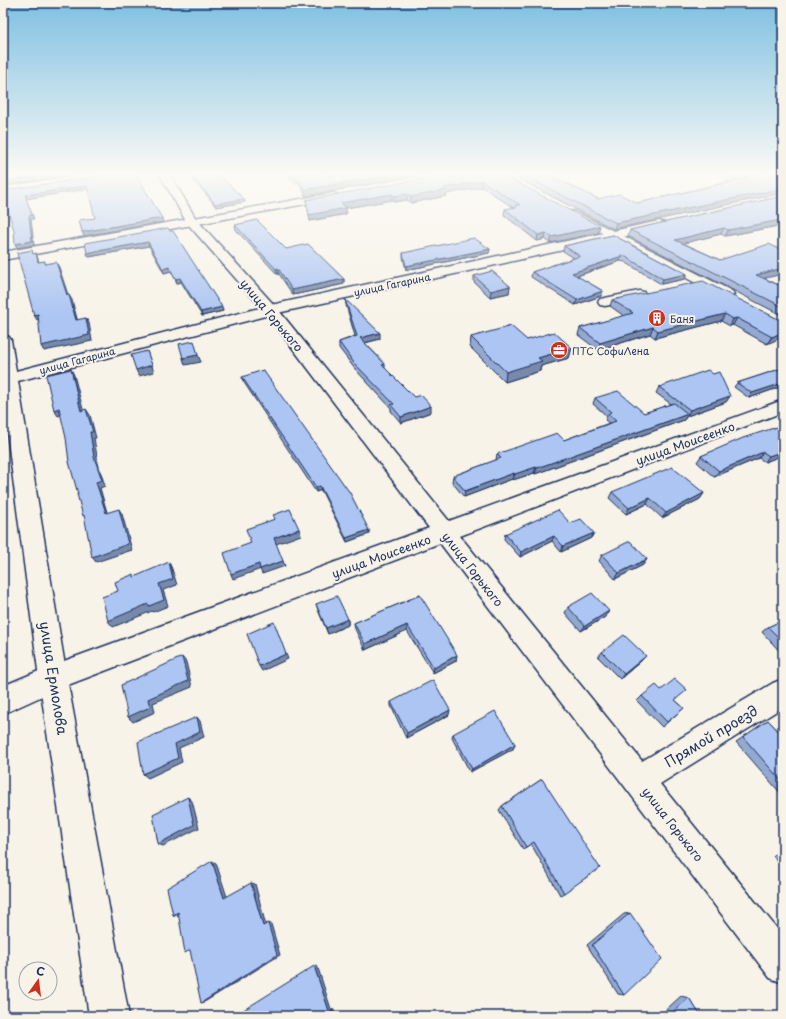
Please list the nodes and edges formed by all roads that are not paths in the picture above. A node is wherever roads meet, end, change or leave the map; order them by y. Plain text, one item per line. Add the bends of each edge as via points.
1 (199, 221) edge
2 (587, 221) edge
3 (191, 222) junction
4 (668, 223) edge
5 (615, 235) junction
6 (3, 256) edge
7 (703, 281) junction
8 (680, 286) edge
9 (650, 292) edge
10 (736, 299) edge
11 (605, 302) dead end
12 (271, 310) junction
13 (3, 340) edge
14 (6, 379) edge
15 (783, 406) edge
16 (444, 532) junction
17 (53, 678) junction
18 (783, 692) edge
19 (3, 700) edge
20 (639, 780) junction
21 (783, 966) edge
22 (109, 1016) edge

1 - 3 street
2 - 5 street
3 - 6 street
3 - 12 street, улица Горького
4 - 5 street, улица Гагарина
5 - 7 street
5 - 12 street, улица Гагарина
7 - 8 street
7 - 10 street
9 - 11 street
12 - 14 street, улица Гагарина
12 - 16 street, улица Горького
13 - 14 street, улица Ермолова
14 - 17 street, улица Ермолова
15 - 16 street, улица Моисеенко
16 - 17 street, улица Моисеенко
16 - 20 street, улица Горького
17 - 19 street, улица Моисеенко
17 - 22 street, улица Ермолова
18 - 20 street, Прямой проезд
20 - 21 street, улица Горького

